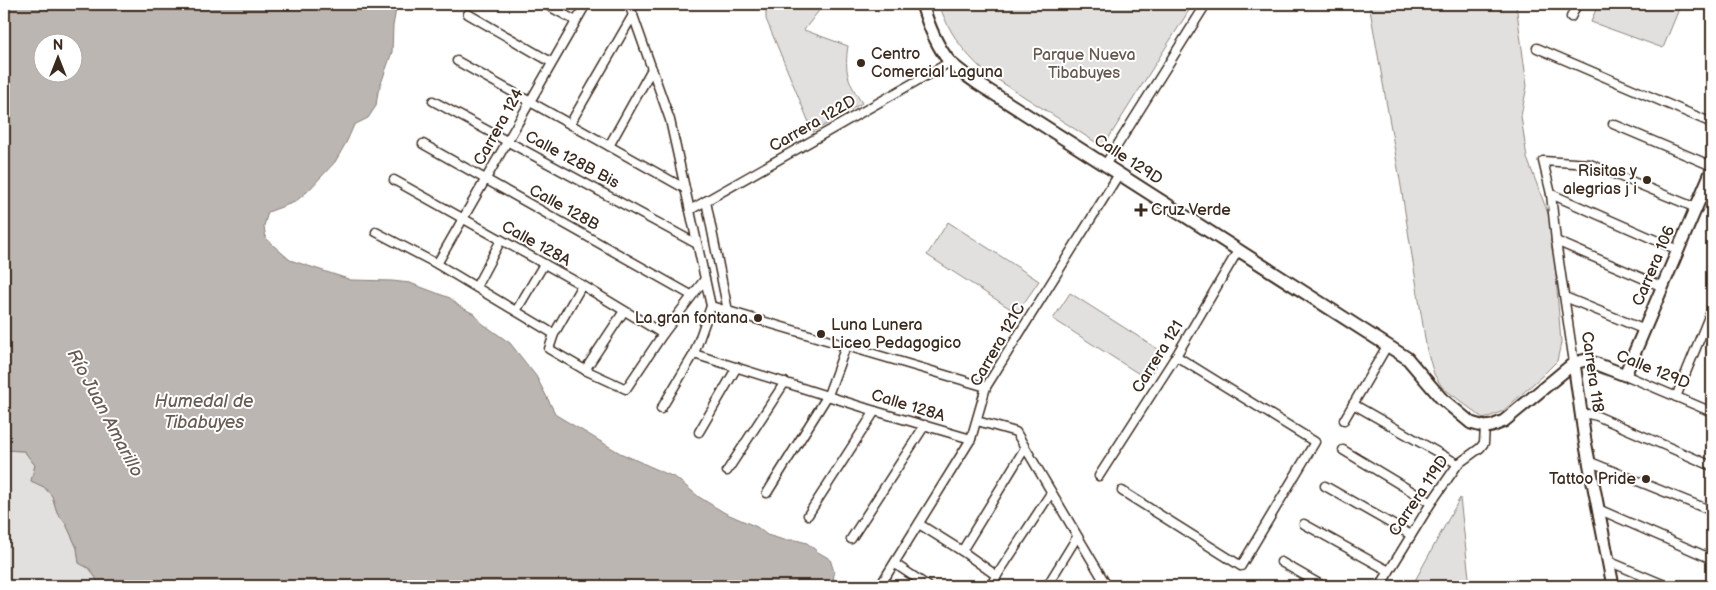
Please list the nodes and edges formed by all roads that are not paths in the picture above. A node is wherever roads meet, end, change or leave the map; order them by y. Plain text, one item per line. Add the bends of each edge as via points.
1 (545, 4) edge
2 (586, 4) edge
3 (629, 4) edge
4 (922, 4) edge
5 (1206, 4) edge
6 (1577, 4) edge
7 (468, 14) dead end
8 (633, 15) junction
9 (1571, 17) dead end
10 (576, 21) junction
11 (1537, 48) dead end
12 (457, 61) dead end
13 (551, 62) junction
14 (950, 62) junction
15 (652, 69) junction
16 (433, 101) dead end
17 (530, 102) junction
18 (1712, 123) edge
19 (570, 124) junction
20 (1613, 124) dead end
21 (508, 141) junction
22 (423, 144) dead end
23 (609, 146) junction
24 (1105, 165) junction
25 (1119, 174) junction
26 (1711, 174) edge
27 (486, 179) junction
28 (394, 180) dead end
29 (684, 188) junction
30 (1551, 194) junction
31 (706, 201) junction
32 (1696, 208) junction
33 (690, 210) junction
34 (463, 219) junction
35 (376, 232) dead end
36 (501, 240) junction
37 (1556, 241) junction
38 (697, 244) junction
39 (1239, 249) junction
40 (1678, 250) junction
41 (437, 264) junction
42 (544, 264) junction
43 (705, 279) junction
44 (582, 285) junction
45 (476, 287) junction
46 (1663, 287) junction
47 (691, 295) junction
48 (1565, 297) junction
49 (711, 306) junction
50 (1712, 309) edge
51 (516, 311) junction
52 (624, 311) junction
53 (728, 311) junction
54 (1645, 330) junction
55 (554, 334) junction
56 (663, 334) junction
57 (846, 346) junction
58 (1387, 346) junction
59 (694, 354) junction
60 (1176, 356) junction
61 (1577, 362) junction
62 (737, 367) junction
63 (585, 370) junction
64 (1625, 375) junction
65 (785, 382) junction
66 (986, 387) junction
67 (828, 396) junction
68 (1676, 397) junction
69 (1354, 404) junction
70 (661, 409) dead end
71 (875, 411) junction
72 (1712, 412) edge
73 (1581, 416) junction
74 (1344, 420) dead end
75 (977, 421) junction
76 (925, 426) junction
77 (1485, 427) junction
78 (699, 432) dead end
79 (971, 439) junction
80 (1026, 448) junction
81 (1343, 450) dead end
82 (1588, 461) junction
83 (1458, 464) junction
84 (1712, 466) edge
85 (727, 471) dead end
86 (1099, 476) dead end
87 (1325, 486) dead end
88 (1122, 491) dead end
89 (766, 493) dead end
90 (1052, 493) junction
91 (1431, 503) junction
92 (1598, 509) junction
93 (1712, 511) edge
94 (808, 515) dead end
95 (919, 524) junction
96 (1304, 524) dead end
97 (1411, 535) junction
98 (1078, 537) junction
99 (850, 539) dead end
100 (962, 551) junction
101 (1712, 559) edge
102 (1608, 560) junction
103 (1281, 562) dead end
104 (895, 564) junction
105 (1389, 571) junction
106 (997, 576) junction
107 (1104, 585) edge
108 (880, 586) edge
109 (928, 586) edge
110 (990, 586) edge
111 (1047, 586) edge
112 (1323, 586) edge
113 (1380, 586) edge
114 (1613, 586) edge
115 (1667, 586) edge

1 - 10 street
2 - 10 street, Carrera 124
3 - 8 street
4 - 14 street, Calle 129D via 934,37
5 - 24 street
6 - 9 street
7 - 13 street
8 - 15 street
8 - 19 street
10 - 13 street, Carrera 124
11 - 18 street
12 - 17 street
13 - 17 street, Carrera 124
14 - 24 street, Calle 129D
14 - 31 street, Carrera 122D
15 - 23 street
15 - 29 street via 670,120
16 - 21 street, Calle 128B Bis
17 - 19 street
17 - 21 street, Carrera 124
19 - 23 street
20 - 26 street
21 - 27 street, Carrera 124
21 - 38 street, Calle 128B Bis
22 - 27 street, Calle 128B
23 - 29 street
24 - 25 street, Calle 129D
25 - 39 street, Calle 129D
25 - 66 street, Carrera 121C
26 - 32 street, Carrera 106
27 - 34 street, Carrera 124
27 - 47 street, Calle 128B
28 - 34 street, Calle 128A
29 - 33 street
30 - 32 street, Carrera 118 via 1543,161 1590,164
30 - 37 street, Carrera 118
30 - 40 street
31 - 33 street, Carrera 122D
31 - 53 street
32 - 40 street, Carrera 106
33 - 38 street
34 - 36 street, Calle 128A
34 - 41 street, Carrera 124
35 - 41 street
36 - 42 street, Calle 128A
36 - 45 street
37 - 46 street
37 - 48 street, Carrera 118
38 - 43 street
39 - 58 street, Calle 129D
39 - 60 street, Carrera 121
40 - 46 street, Carrera 106
41 - 45 street
42 - 44 street, Calle 128A
42 - 51 street
43 - 47 street
43 - 49 street
44 - 52 street, Calle 128A
44 - 55 street
45 - 51 street
46 - 54 street, Carrera 106
47 - 56 street
48 - 54 street
48 - 61 street, Carrera 118
49 - 53 street
49 - 59 street
50 - 68 street
51 - 55 street
52 - 56 street, Calle 128A
52 - 63 street
53 - 57 street
54 - 64 street, Carrera 106
55 - 63 street via 550,350
56 - 63 street via 626,388
57 - 66 street
57 - 67 street
58 - 69 street
58 - 77 street, Calle 129D via 1410,362 1441,398 1471,423
59 - 62 street, Calle 128A
59 - 70 street
60 - 86 street, Carrera 121
60 - 88 street via 1315,442 1241,566
61 - 64 street, Calle 129D via 1586,360
61 - 73 street, Carrera 118
61 - 77 street via 1504,421
62 - 65 street, Calle 128A
62 - 78 street
64 - 68 street, Calle 129D
65 - 67 street, Calle 128A
65 - 85 street
66 - 75 street, Carrera 121C
67 - 71 street, Calle 128A
67 - 89 street
68 - 72 street, Calle 129D
69 - 74 street
69 - 83 street
71 - 76 street, Calle 128A
71 - 94 street
73 - 82 street, Carrera 118
73 - 84 street via 1597,416
75 - 79 street, Carrera 121C
75 - 80 street via 1016,432
76 - 79 street, Calle 128A
76 - 99 street
77 - 83 street, Carrera 119D via 1484,443
79 - 95 street, Carrera 121C
80 - 90 street
80 - 100 street
81 - 91 street
82 - 92 street, Carrera 118
82 - 93 street
83 - 91 street, Carrera 119D
87 - 97 street
90 - 98 street
90 - 106 street
91 - 97 street, Carrera 119D
92 - 101 street
92 - 102 street, Carrera 118
95 - 100 street
95 - 104 street, Carrera 121C
96 - 105 street
97 - 105 street, Carrera 119D
98 - 107 street
98 - 111 street
100 - 106 street
102 - 114 street, Carrera 118
102 - 115 street
103 - 112 street
104 - 108 street, Carrera 121C
104 - 109 street
105 - 113 street, Carrera 119D
106 - 110 street

